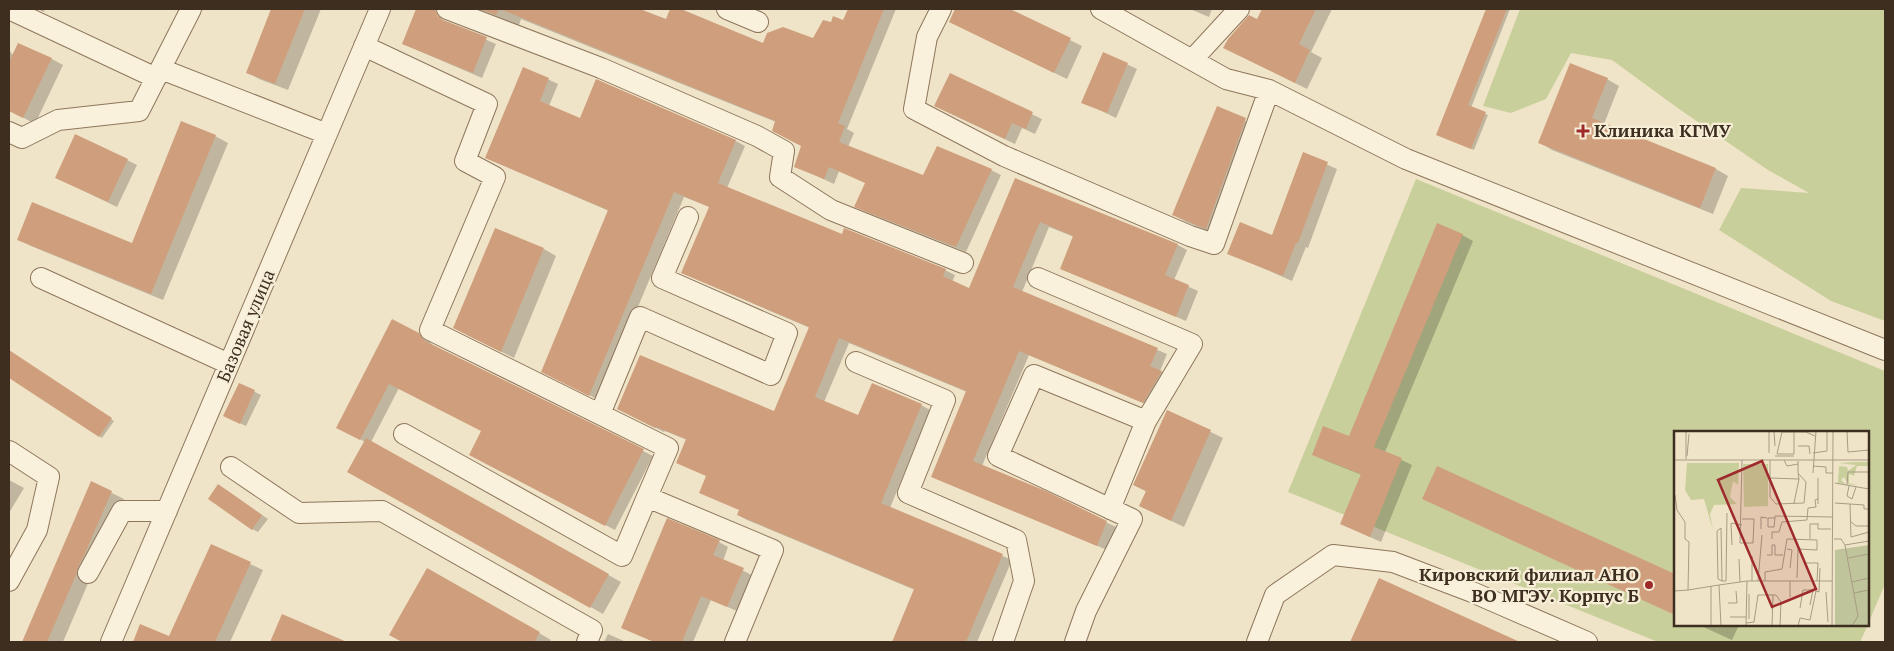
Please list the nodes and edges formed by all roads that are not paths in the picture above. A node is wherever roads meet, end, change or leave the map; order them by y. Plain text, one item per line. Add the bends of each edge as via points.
1 (9, 9) edge
2 (191, 9) edge
3 (380, 9) edge
4 (447, 9) edge
5 (727, 9) edge
6 (942, 9) edge
7 (1101, 9) edge
8 (1239, 9) edge
9 (758, 22) dead end
10 (364, 46) junction
11 (1192, 60) junction
12 (158, 73) junction
13 (1268, 90) junction
14 (9, 132) edge
15 (327, 134) junction
16 (688, 217) dead end
17 (963, 263) dead end
18 (41, 278) dead end
19 (1038, 278) dead end
20 (1885, 350) edge
21 (856, 362) dead end
22 (229, 364) junction
23 (600, 414) junction
24 (1146, 421) junction
25 (404, 434) dead end
26 (9, 451) edge
27 (231, 467) dead end
28 (647, 497) junction
29 (1110, 509) junction
30 (167, 511) junction
31 (88, 573) dead end
32 (9, 581) edge
33 (111, 642) edge
34 (587, 642) edge
35 (735, 642) edge
36 (1003, 642) edge
37 (1075, 642) edge
38 (1257, 642) edge
39 (1588, 642) edge

1 - 12 street
2 - 12 street
3 - 10 street, Базовая улица
4 - 17 street via 601,68 757,136 784,151 780,177 830,210
5 - 9 street
6 - 13 street via 927,37 914,109 1004,156 1214,244
7 - 11 street
8 - 11 street
10 - 15 street, Базовая улица
10 - 23 street via 487,104 464,161 495,177 430,330
11 - 13 street via 1226,79
12 - 14 street via 139,111 58,120 22,138
12 - 15 street
13 - 20 street via 1406,159
15 - 22 street, Базовая улица
16 - 23 street via 662,278 787,333 771,375 640,317
18 - 22 street
19 - 24 street via 1192,344
21 - 36 street via 945,400 908,493 1016,540 1024,581
22 - 30 street, Базовая улица
23 - 28 street via 668,448
24 - 29 street
24 - 29 street via 1034,375 998,456
25 - 28 street via 622,556
26 - 32 street via 49,477 37,530
27 - 34 street via 299,513 382,512 592,630
28 - 35 street via 773,550
29 - 37 street via 1132,519 1086,612
30 - 31 street via 122,511
30 - 33 street, Базовая улица
38 - 39 street via 1275,595 1332,555 1393,562

